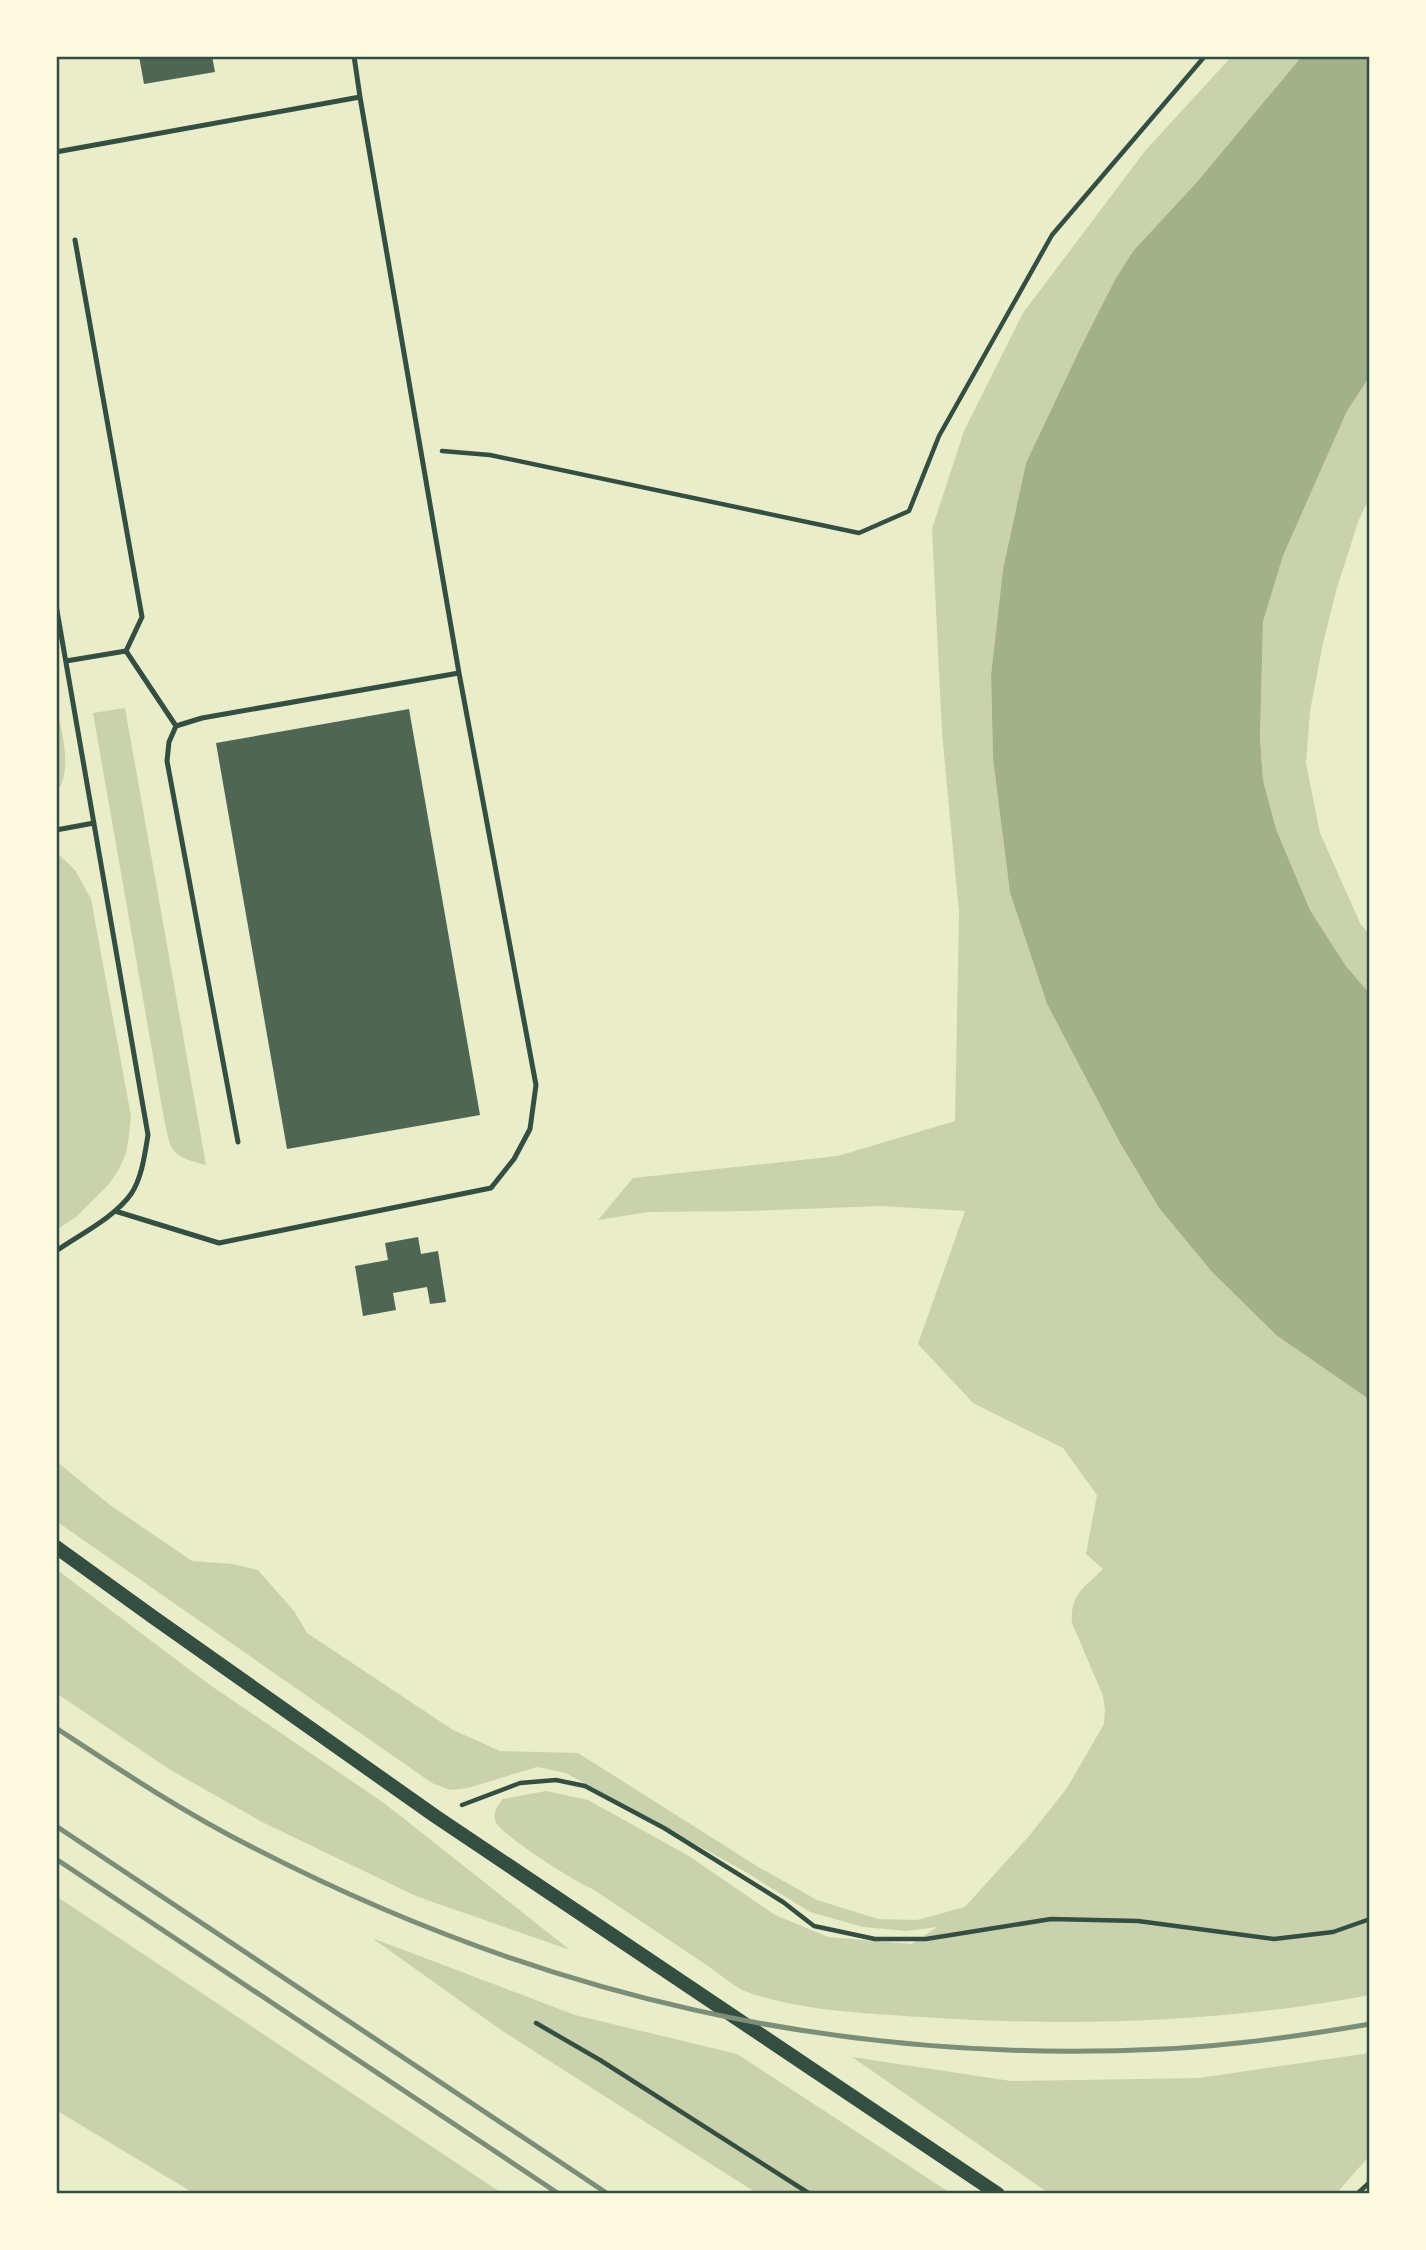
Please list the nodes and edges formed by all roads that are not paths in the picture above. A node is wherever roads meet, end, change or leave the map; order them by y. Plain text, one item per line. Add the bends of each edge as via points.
1 (354, 56) edge
2 (360, 97) junction
3 (56, 152) edge
4 (75, 240) dead end
5 (56, 604) edge
6 (126, 651) junction
7 (66, 661) junction
8 (459, 673) junction
9 (176, 726) junction
10 (94, 823) junction
11 (56, 830) edge
12 (238, 1142) dead end
13 (115, 1211) junction
14 (56, 1251) edge
15 (56, 1547) edge
16 (998, 2194) edge

1 - 2 lane
2 - 3 lane
2 - 8 lane
4 - 6 lane via 142,617
5 - 7 lane
6 - 7 lane
6 - 9 lane
7 - 10 lane
8 - 9 lane
8 - 13 lane via 536,1085 530,1129 514,1159 491,1188 219,1243
9 - 12 lane via 167,761
10 - 11 lane
10 - 13 lane via 148,1135 137,1181
13 - 14 lane
15 - 16 main road via 435,1815

